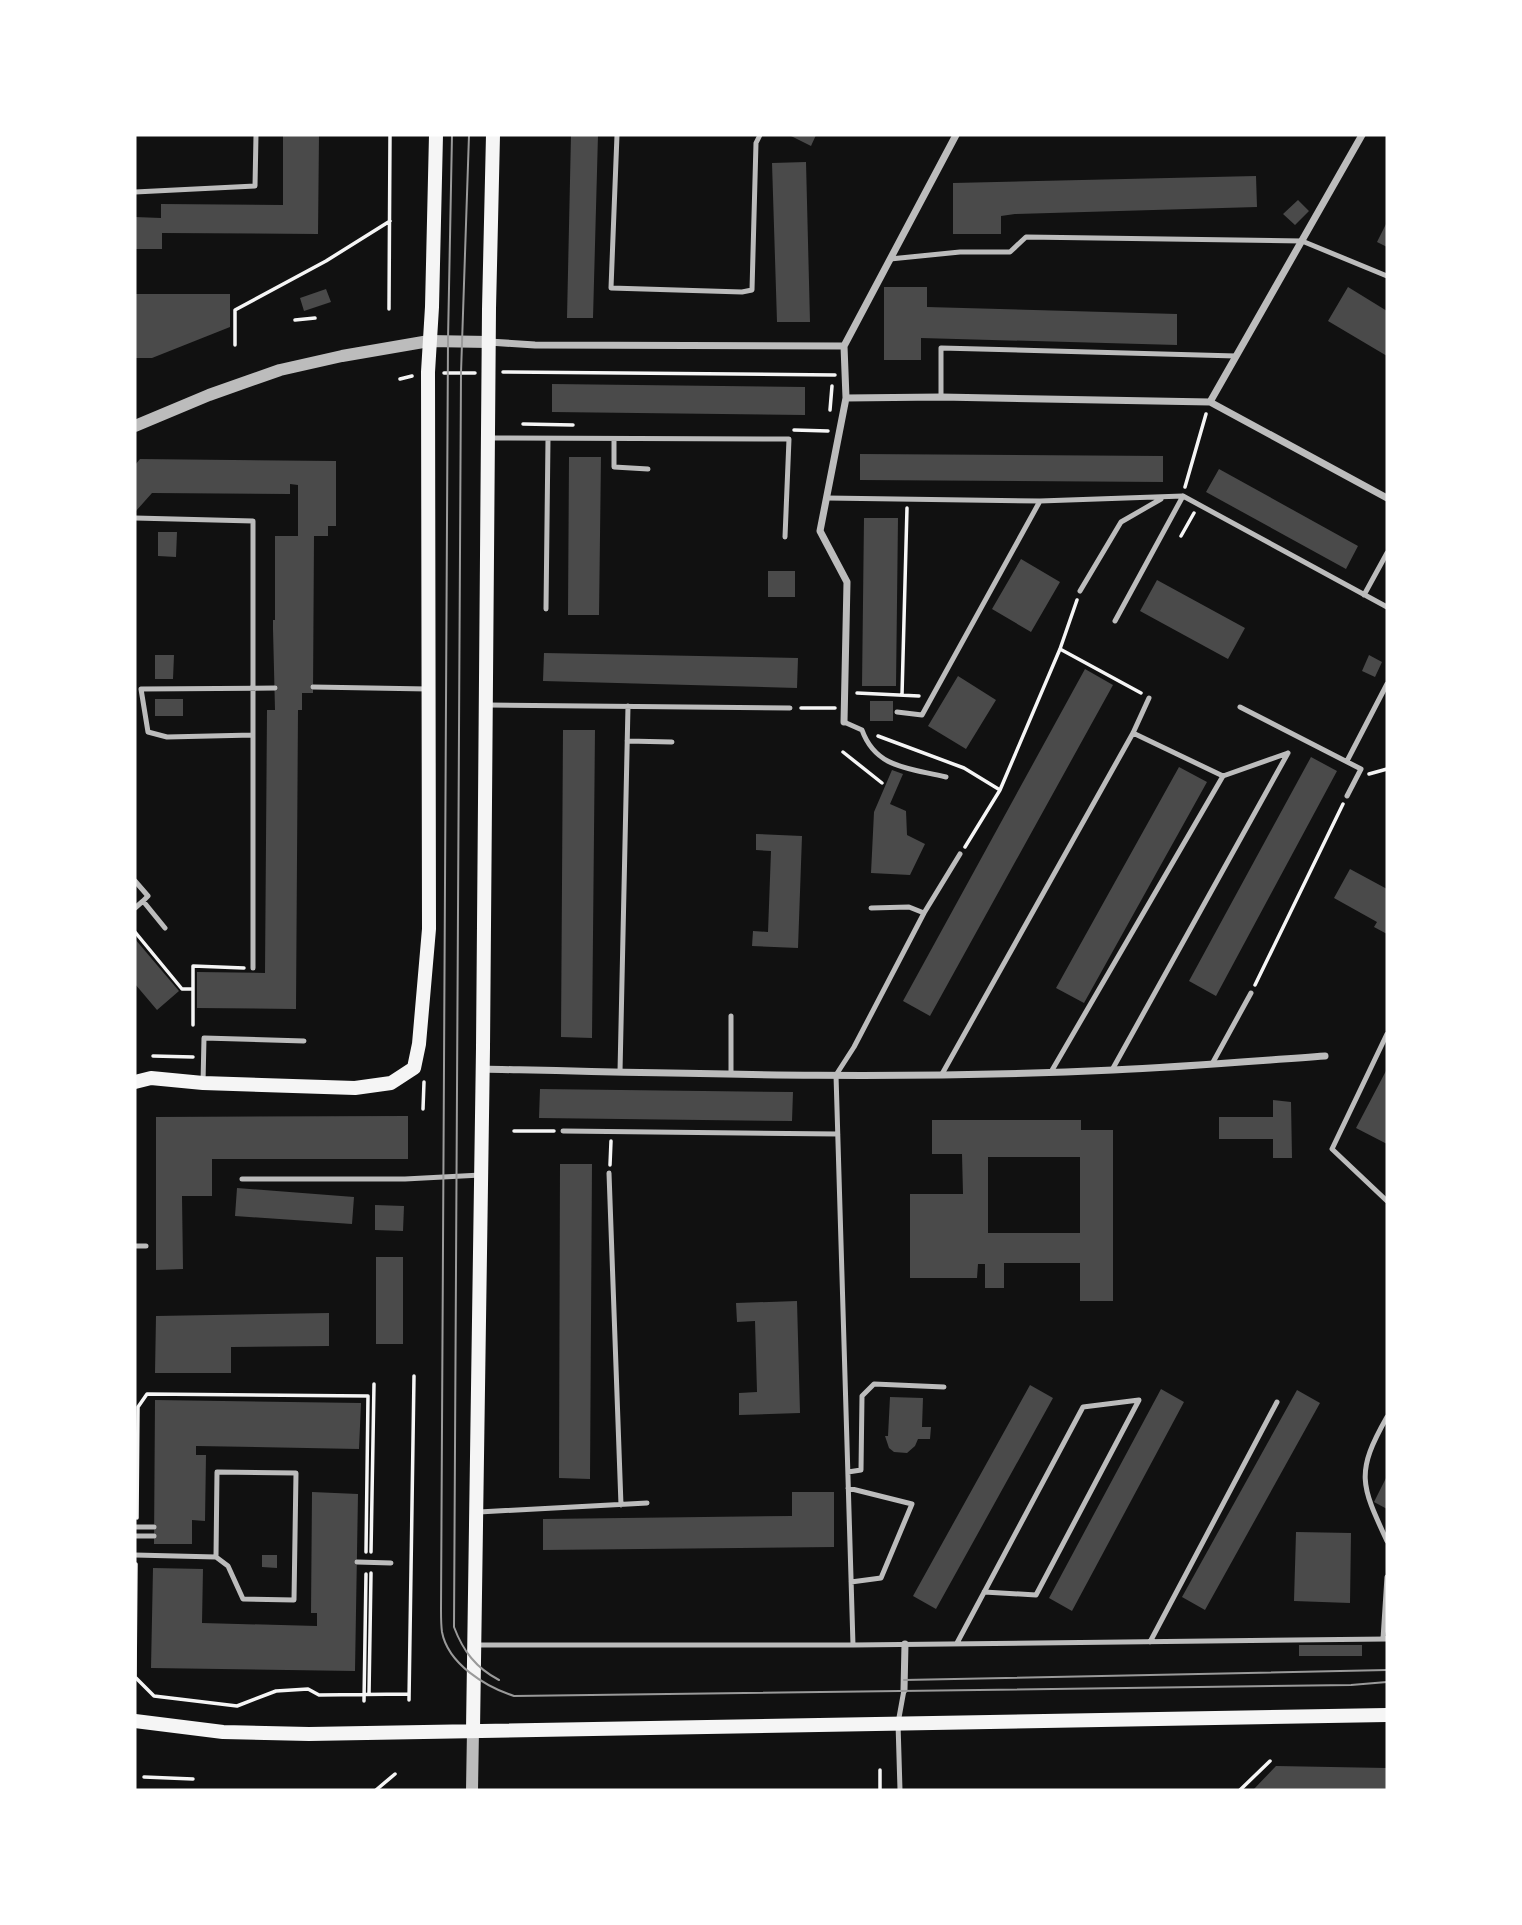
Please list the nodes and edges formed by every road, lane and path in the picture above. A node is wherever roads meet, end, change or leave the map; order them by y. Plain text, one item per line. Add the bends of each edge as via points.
1 (256, 135) edge
2 (390, 135) edge
3 (436, 135) edge
4 (493, 135) edge
5 (617, 135) edge
6 (760, 135) edge
7 (956, 135) edge
8 (1362, 135) edge
9 (135, 192) edge
10 (390, 221) junction
11 (1302, 241) junction
12 (890, 259) junction
13 (1387, 276) edge
14 (389, 309) dead end
15 (315, 318) dead end
16 (295, 320) dead end
17 (429, 341) junction
18 (489, 342) junction
19 (235, 345) dead end
20 (844, 346) junction
21 (1236, 356) junction
22 (428, 372) junction
23 (490, 372) junction
24 (832, 375) junction
25 (845, 375) junction
26 (401, 379) dead end
27 (941, 397) junction
28 (846, 398) junction
29 (1210, 402) junction
30 (523, 424) dead end
31 (576, 425) dead end
32 (135, 426) edge
33 (791, 430) dead end
34 (489, 438) junction
35 (548, 439) junction
36 (614, 439) junction
37 (648, 469) dead end
38 (1183, 496) junction
39 (1164, 497) junction
40 (827, 498) junction
41 (1387, 498) edge
42 (907, 499) junction
43 (1041, 501) junction
44 (1199, 505) junction
45 (135, 518) edge
46 (1181, 536) dead end
47 (785, 537) dead end
48 (1387, 553) edge
49 (1080, 592) joint
50 (1364, 595) junction
51 (1387, 607) edge
52 (546, 609) dead end
53 (1115, 621) dead end
54 (1060, 649) junction
55 (1387, 684) edge
56 (253, 687) junction
57 (313, 687) dead end
58 (275, 688) dead end
59 (428, 689) junction
60 (845, 692) junction
61 (902, 695) junction
62 (932, 696) junction
63 (1149, 698) joint
64 (485, 705) junction
65 (628, 706) junction
66 (1240, 707) dead end
67 (790, 708) joint
68 (833, 708) dead end
69 (897, 712) dead end
70 (844, 722) joint
71 (862, 730) junction
72 (1133, 733) junction
73 (253, 735) junction
74 (627, 741) junction
75 (672, 742) dead end
76 (843, 752) dead end
77 (1347, 761) junction
78 (946, 776) dead end
79 (1223, 776) junction
80 (882, 783) dead end
81 (1000, 790) junction
82 (1347, 796) joint
83 (960, 855) joint
84 (135, 880) edge
85 (143, 901) junction
86 (135, 908) edge
87 (870, 908) dead end
88 (924, 914) junction
89 (165, 928) dead end
90 (135, 932) edge
91 (253, 968) joint
92 (192, 989) junction
93 (1251, 993) joint
94 (731, 1016) dead end
95 (193, 1025) dead end
96 (1387, 1034) edge
97 (304, 1041) dead end
98 (153, 1056) dead end
99 (1325, 1056) dead end
100 (195, 1057) dead end
101 (1212, 1063) junction
102 (483, 1069) junction
103 (1112, 1070) junction
104 (620, 1072) junction
105 (1051, 1072) junction
106 (731, 1074) junction
107 (942, 1074) junction
108 (836, 1075) junction
109 (135, 1082) edge
110 (424, 1082) dead end
111 (203, 1083) junction
112 (423, 1110) dead end
113 (514, 1131) dead end
114 (563, 1131) joint
115 (611, 1132) junction
116 (838, 1134) junction
117 (609, 1173) joint
118 (481, 1175) junction
119 (242, 1179) dead end
120 (1387, 1200) edge
121 (135, 1246) edge
122 (146, 1246) dead end
123 (414, 1376) dead end
124 (374, 1384) dead end
125 (944, 1387) dead end
126 (1277, 1402) dead end
127 (1387, 1418) edge
128 (848, 1472) junction
129 (848, 1488) junction
130 (647, 1503) dead end
131 (621, 1505) junction
132 (476, 1512) junction
133 (136, 1527) edge
134 (154, 1527) dead end
135 (135, 1536) edge
136 (154, 1536) dead end
137 (1387, 1541) edge
138 (136, 1555) edge
139 (216, 1557) junction
140 (357, 1562) dead end
141 (368, 1562) junction
142 (391, 1563) dead end
143 (1387, 1577) edge
144 (851, 1582) junction
145 (984, 1592) junction
146 (1385, 1639) edge
147 (1150, 1642) junction
148 (957, 1643) junction
149 (905, 1644) junction
150 (473, 1645) junction
151 (853, 1645) junction
152 (904, 1690) joint
153 (409, 1693) junction
154 (366, 1694) junction
155 (409, 1700) dead end
156 (364, 1701) dead end
157 (1387, 1715) edge
158 (135, 1721) edge
159 (898, 1723) junction
160 (473, 1730) junction
161 (1270, 1761) dead end
162 (880, 1770) dead end
163 (395, 1774) dead end
164 (144, 1777) dead end
165 (192, 1779) dead end
166 (376, 1790) edge
167 (472, 1790) edge
168 (880, 1790) edge
169 (900, 1790) edge
170 (1240, 1790) edge

1 - 9 lane via 255,186
2 - 10 path
3 - 17 main road
4 - 18 main road
5 - 6 lane via 611,288 742,292 752,290 755,143
7 - 12 street
8 - 11 street
10 - 14 path
10 - 19 path via 235,310
11 - 12 lane via 1026,237 1010,252
11 - 13 lane
11 - 21 street
12 - 20 street
15 - 16 path
17 - 18 street
17 - 22 main road
17 - 32 street via 280,370
18 - 20 street
18 - 23 main road
20 - 25 street
21 - 27 lane via 941,348
21 - 29 street
22 - 23 path
22 - 26 path
22 - 59 main road
23 - 24 path
23 - 34 main road
24 - 25 path
24 - 33 path via 828,431
25 - 28 street
27 - 28 street
27 - 29 street
28 - 40 street
29 - 38 path
29 - 41 street
30 - 31 path
34 - 35 lane
34 - 64 main road
35 - 36 lane
35 - 52 lane
36 - 37 lane via 614,467
36 - 47 lane via 789,439
38 - 39 lane
38 - 44 lane
38 - 53 lane
39 - 43 lane
39 - 49 lane via 1121,522
40 - 42 lane
40 - 60 street via 820,531 847,582
42 - 43 lane
42 - 61 path
43 - 62 lane
44 - 46 path
44 - 50 lane
45 - 56 lane via 253,521
48 - 50 lane
49 - 54 path
50 - 51 lane
54 - 63 path
54 - 81 path
55 - 77 lane
56 - 58 lane
56 - 73 lane
56 - 73 lane via 141,689 148,732 167,737
57 - 59 lane
59 - 111 main road via 429,929 414,1068 391,1083 355,1088
60 - 61 path
60 - 70 street
61 - 62 path
62 - 69 lane via 922,715
63 - 72 lane
64 - 65 lane
64 - 102 main road
65 - 67 lane
65 - 74 lane
66 - 77 lane
67 - 68 path
70 - 71 lane
71 - 78 lane via 883,761
71 - 81 path via 964,768
72 - 79 lane
72 - 107 lane
73 - 91 lane
74 - 75 lane
74 - 104 lane
76 - 80 path
77 - 82 lane via 1361,769
79 - 103 lane via 1288,753
79 - 105 lane
81 - 83 path
82 - 93 path
83 - 88 lane
84 - 85 lane via 148,897
85 - 86 lane
85 - 89 lane
87 - 88 lane via 909,907
88 - 108 lane
90 - 92 path via 182,989
91 - 92 path via 193,966
92 - 95 path
93 - 101 lane
94 - 106 lane
96 - 120 lane via 1332,1149
97 - 111 lane via 204,1038
98 - 100 path
99 - 101 street
101 - 103 street
102 - 104 street
102 - 118 main road
103 - 105 street
104 - 106 street
105 - 107 street
106 - 108 street
107 - 108 street
108 - 116 lane
109 - 111 main road via 151,1078
110 - 112 path
113 - 114 path
114 - 115 lane
115 - 116 lane
115 - 117 path
116 - 128 lane
117 - 131 lane
118 - 119 lane
118 - 132 main road
121 - 122 lane
123 - 153 path
124 - 141 path
125 - 128 lane via 874,1384 862,1396 861,1470
126 - 147 lane
127 - 137 lane via 1364,1465 1367,1499
128 - 129 lane
129 - 144 lane
129 - 144 lane via 912,1504 881,1578
130 - 131 lane
131 - 132 lane
132 - 150 main road
133 - 134 lane
133 - 141 path via 138,1407 148,1394 368,1396
135 - 136 lane
138 - 139 lane
138 - 154 path via 135,1677 154,1696 237,1706 276,1691
139 - 139 lane via 218,1472 296,1473 293,1600 243,1599 228,1566
140 - 141 lane
141 - 142 lane
141 - 154 path
143 - 146 lane
144 - 151 lane
145 - 145 lane via 1083,1407 1139,1401 1036,1595
145 - 148 lane
146 - 147 lane
147 - 148 lane
148 - 149 lane
149 - 151 lane
149 - 152 street
150 - 151 lane
150 - 160 main road
152 - 159 lane
153 - 154 path
153 - 155 path
154 - 156 path
157 - 159 main road
158 - 160 main road via 260,1732
159 - 160 main road
159 - 169 lane
160 - 167 street
161 - 170 path
162 - 168 path
163 - 166 path
164 - 165 path

